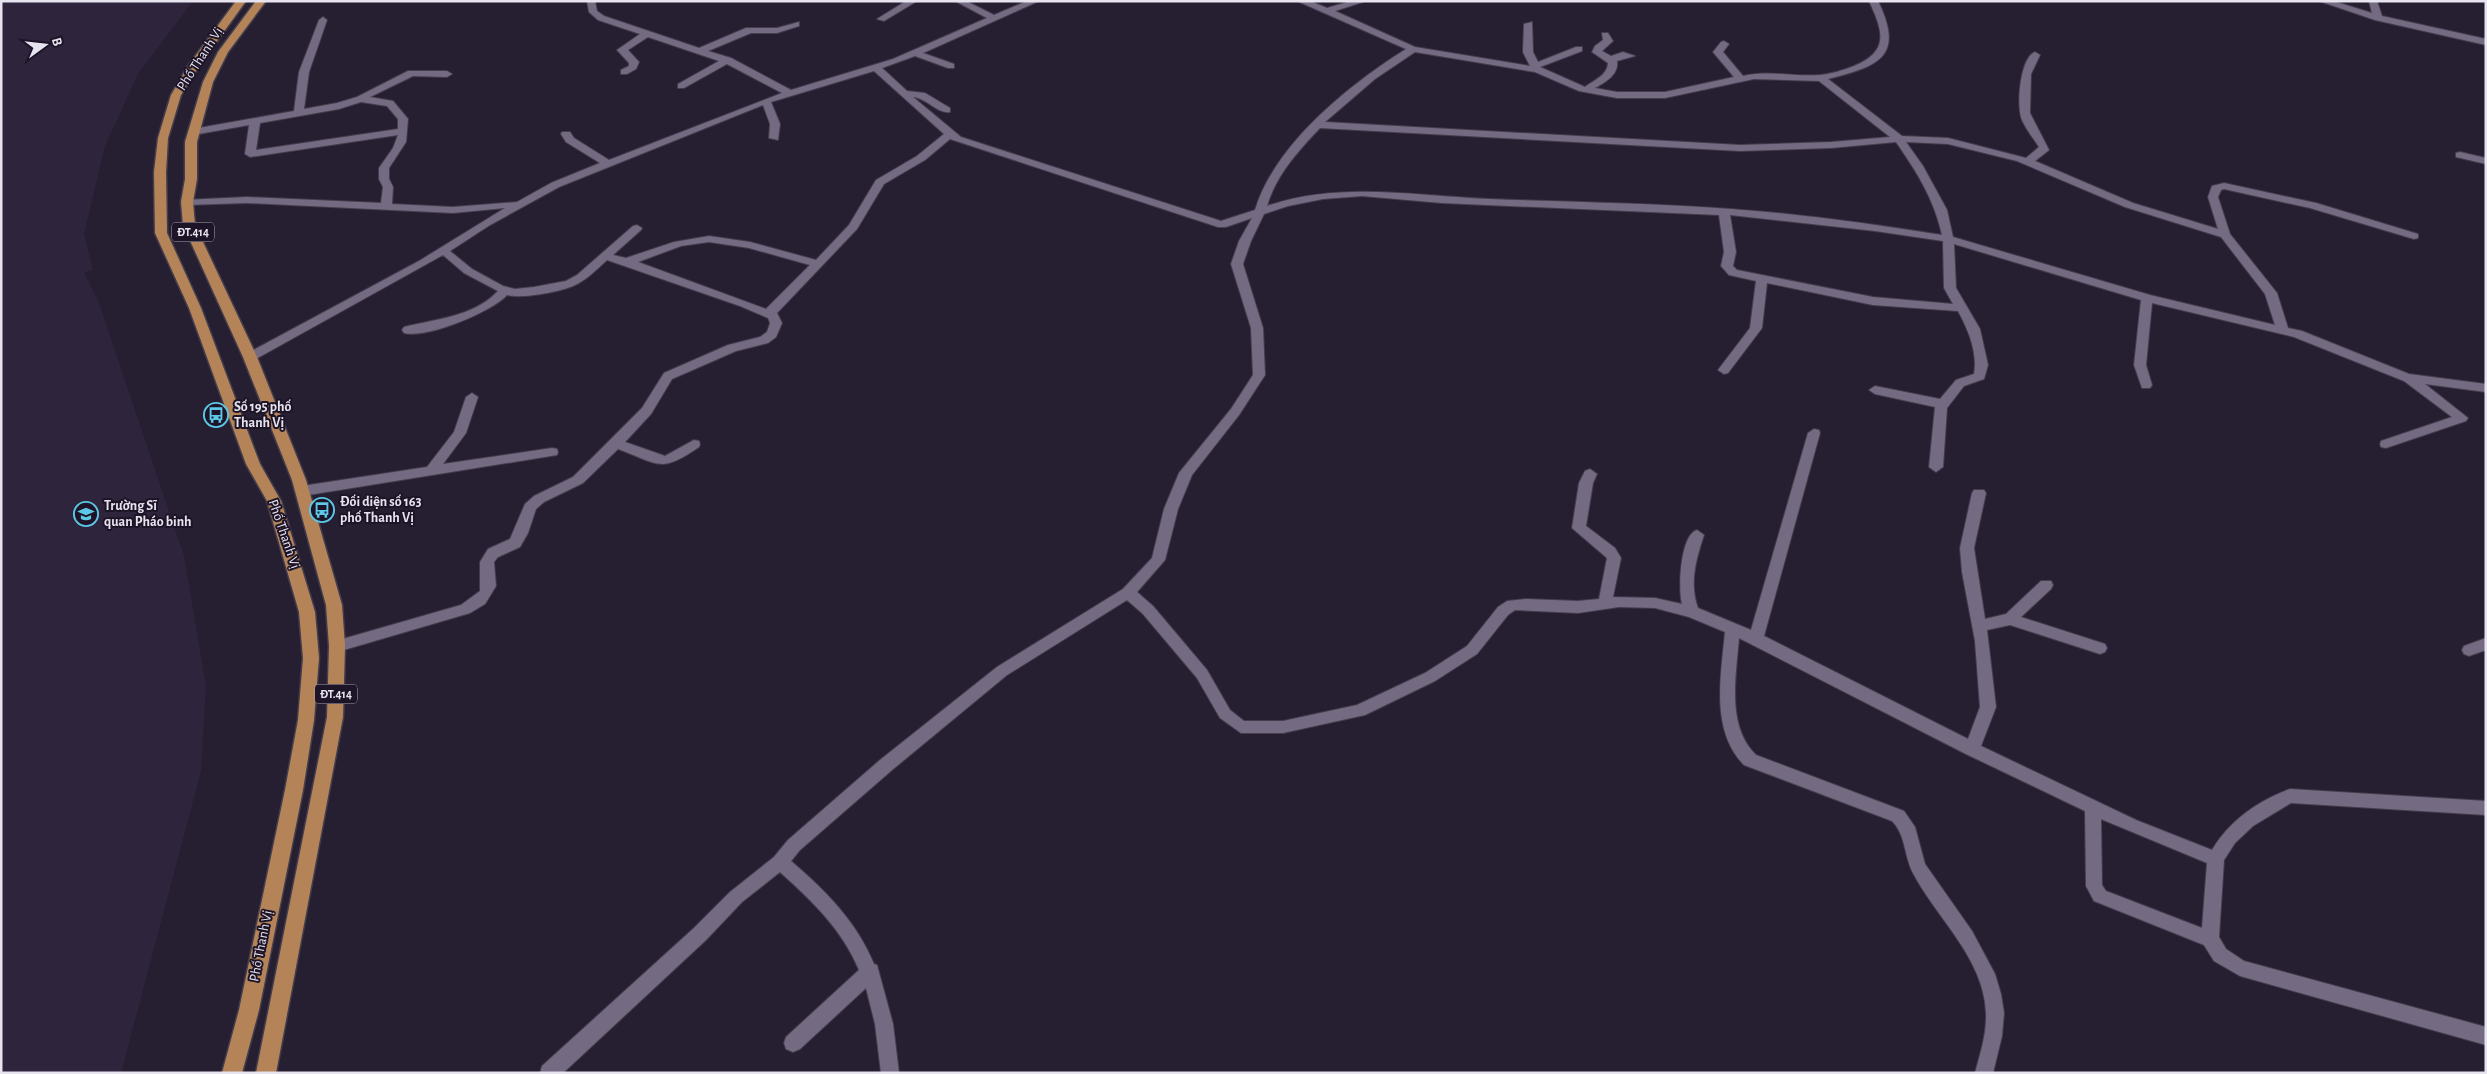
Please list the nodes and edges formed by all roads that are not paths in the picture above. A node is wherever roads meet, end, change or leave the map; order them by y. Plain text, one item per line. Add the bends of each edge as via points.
1 (241, 1) edge
2 (261, 1) edge
3 (591, 1) edge
4 (913, 1) edge
5 (959, 1) edge
6 (1035, 1) edge
7 (1300, 1) edge
8 (1362, 1) edge
9 (1873, 1) edge
10 (2323, 1) edge
11 (2373, 1) edge
12 (1327, 11) junction
13 (2378, 18) junction
14 (881, 19) dead end
15 (995, 19) junction
16 (323, 20) dead end
17 (796, 24) dead end
18 (1529, 24) dead end
19 (646, 34) junction
20 (1605, 35) dead end
21 (2486, 42) edge
22 (1724, 44) dead end
23 (1413, 48) junction
24 (1578, 49) dead end
25 (699, 51) junction
26 (915, 52) junction
27 (2035, 55) dead end
28 (1630, 56) dead end
29 (728, 60) junction
30 (1610, 60) junction
31 (952, 66) dead end
32 (876, 68) junction
33 (1536, 68) junction
34 (624, 72) dead end
35 (447, 74) dead end
36 (1740, 78) junction
37 (1821, 78) junction
38 (681, 86) dead end
39 (1587, 90) junction
40 (789, 93) junction
41 (904, 94) junction
42 (360, 98) junction
43 (765, 101) junction
44 (947, 110) dead end
45 (298, 114) junction
46 (255, 121) junction
47 (1317, 126) junction
48 (403, 131) junction
49 (193, 132) junction
50 (566, 134) dead end
51 (950, 134) junction
52 (774, 138) dead end
53 (1900, 139) junction
54 (2460, 155) dead end
55 (2031, 159) junction
56 (2486, 161) edge
57 (609, 164) junction
58 (187, 202) junction
59 (520, 204) junction
60 (386, 206) junction
61 (1260, 212) junction
62 (1724, 212) junction
63 (637, 228) dead end
64 (2225, 235) junction
65 (2414, 236) dead end
66 (1948, 239) junction
67 (444, 251) junction
68 (606, 256) junction
69 (627, 262) junction
70 (818, 264) junction
71 (1762, 280) junction
72 (505, 290) junction
73 (2147, 298) junction
74 (1964, 308) junction
75 (763, 313) junction
76 (408, 330) dead end
77 (2283, 330) junction
78 (250, 357) junction
79 (1724, 370) dead end
80 (2408, 378) junction
81 (2146, 385) dead end
82 (2486, 388) edge
83 (1875, 390) dead end
84 (472, 397) dead end
85 (1943, 404) junction
86 (1814, 433) dead end
87 (619, 441) junction
88 (694, 444) dead end
89 (2386, 444) dead end
90 (552, 452) dead end
91 (1936, 467) dead end
92 (431, 471) junction
93 (1590, 474) dead end
94 (302, 491) junction
95 (1979, 493) dead end
96 (1697, 535) dead end
97 (2046, 585) dead end
98 (1128, 593) junction
99 (1605, 604) junction
100 (1692, 612) junction
101 (2010, 619) junction
102 (1980, 626) junction
103 (1733, 630) junction
104 (1756, 639) junction
105 (2486, 644) edge
106 (337, 646) junction
107 (2100, 648) dead end
108 (2468, 650) dead end
109 (1972, 749) junction
110 (2093, 808) junction
111 (2486, 808) edge
112 (2216, 859) junction
113 (780, 862) junction
114 (2210, 939) junction
115 (871, 971) junction
116 (2486, 1036) edge
117 (793, 1043) dead end
118 (232, 1073) edge
119 (266, 1073) edge
120 (549, 1073) edge
121 (890, 1073) edge
122 (1984, 1073) edge

1 - 118 main road, Phố Thanh Vị via 176,95 162,138 160,217 161,233 195,308 253,464 274,501 307,612 311,658 306,720 294,790 249,1010
2 - 49 main road, Phố Thanh Vị / ĐT.414 via 224,52 208,82
3 - 19 street via 595,15
4 - 14 street
5 - 15 street
6 - 15 street
7 - 12 street
8 - 12 street
9 - 37 street via 1887,33 1880,56 1854,70
10 - 13 street
11 - 13 street
12 - 23 street
13 - 21 street
15 - 26 street
16 - 45 street via 304,72
17 - 25 street via 777,32 757,28 749,30
18 - 33 street via 1528,52
19 - 25 street
19 - 34 street via 622,50 634,62 633,67
20 - 30 street via 1608,41 1597,52
22 - 36 street via 1718,52
23 - 33 street
23 - 47 street via 1363,82
24 - 33 street
25 - 29 street
26 - 31 street
26 - 32 street
27 - 55 street via 2026,74 2025,113 2044,147
28 - 30 street
29 - 38 street
29 - 40 street
30 - 39 street via 1613,62 1610,74
32 - 40 street
32 - 41 street
33 - 39 street
35 - 42 street via 412,73
36 - 37 street
36 - 39 street via 1665,95 1617,95
37 - 53 street
40 - 43 street
41 - 44 street via 922,96
41 - 51 street
42 - 45 street
42 - 48 street via 390,104 403,119
43 - 52 street via 774,116
43 - 57 street
45 - 46 street
46 - 48 street via 250,154
46 - 49 street
47 - 53 street via 1740,148
47 - 61 street via 1272,180
48 - 60 street via 401,142 383,168 383,180 388,187
49 - 58 main road, Phố Thanh Vị / ĐT.414
50 - 57 street via 570,140
51 - 61 street via 980,147 1217,225
51 - 70 street via 921,158 880,182 852,227
53 - 55 street via 1964,144
53 - 66 street via 1942,210
54 - 56 street
55 - 64 street via 2129,205
57 - 59 street via 555,185
58 - 60 street via 239,200
58 - 78 main road, Phố Thanh Vị / ĐT.414 via 189,226
59 - 60 street via 453,210
59 - 67 street
61 - 62 street via 1286,203 1342,193
61 - 98 street via 1237,264 1257,328 1259,375 1235,412 1186,472 1171,509 1158,560
62 - 66 street
62 - 71 street via 1730,252 1727,267 1736,274
63 - 68 street
64 - 65 street via 2213,193 2222,186 2312,205
64 - 77 street via 2271,293
66 - 73 street
66 - 74 street via 1950,288
67 - 72 street via 468,271
67 - 78 street
68 - 69 street
68 - 72 street via 569,284 534,292
69 - 70 street via 707,239 734,242
69 - 75 street
70 - 75 street via 773,311
71 - 74 street via 1888,303
71 - 79 street via 1756,328
72 - 76 street via 496,300 448,322 426,329
73 - 77 street
73 - 81 street via 2140,365
74 - 85 street via 1974,328 1981,374 1976,379 1960,383
75 - 87 street via 773,316 776,323 772,334 764,340 732,348 668,376 647,411
77 - 80 street
78 - 94 main road, Phố Thanh Vị / ĐT.414
80 - 82 street
80 - 89 street via 2462,418
83 - 85 street
84 - 92 street via 460,433
85 - 91 street
86 - 104 street
87 - 88 street via 619,445 664,461
87 - 106 street via 578,480 539,499 530,508 515,543 493,553 487,562 490,588 483,599 465,609
90 - 92 street
92 - 94 street
93 - 99 street via 1579,528 1613,555
94 - 106 main road, Phố Thanh Vị / ĐT.414 via 334,605
95 - 102 street via 1968,548 1969,572
96 - 100 street via 1686,578 1687,600
97 - 101 street
98 - 99 street via 1148,610 1202,674 1225,714 1241,727 1283,727 1360,711 1430,677 1472,650 1503,611 1512,606
98 - 113 street via 1002,671 886,765 794,845
99 - 100 street via 1655,603
100 - 103 street
101 - 102 street
101 - 107 street
102 - 109 street via 1987,710
103 - 104 street
103 - 122 street via 1727,698 1736,745 1741,754 1898,816 1908,825 1918,867 1968,943 1992,991 1995,1013
104 - 109 street
105 - 108 street
106 - 119 main road, Phố Thanh Vị / ĐT.414 via 335,717
109 - 110 street
110 - 112 street
110 - 114 street via 2094,886 2100,896
111 - 112 street via 2290,796 2264,808 2242,825 2221,848
112 - 114 street
113 - 115 street via 820,897 852,937
113 - 120 street via 736,897
114 - 116 street via 2220,955 2240,968
115 - 117 street
115 - 121 street via 883,1014

